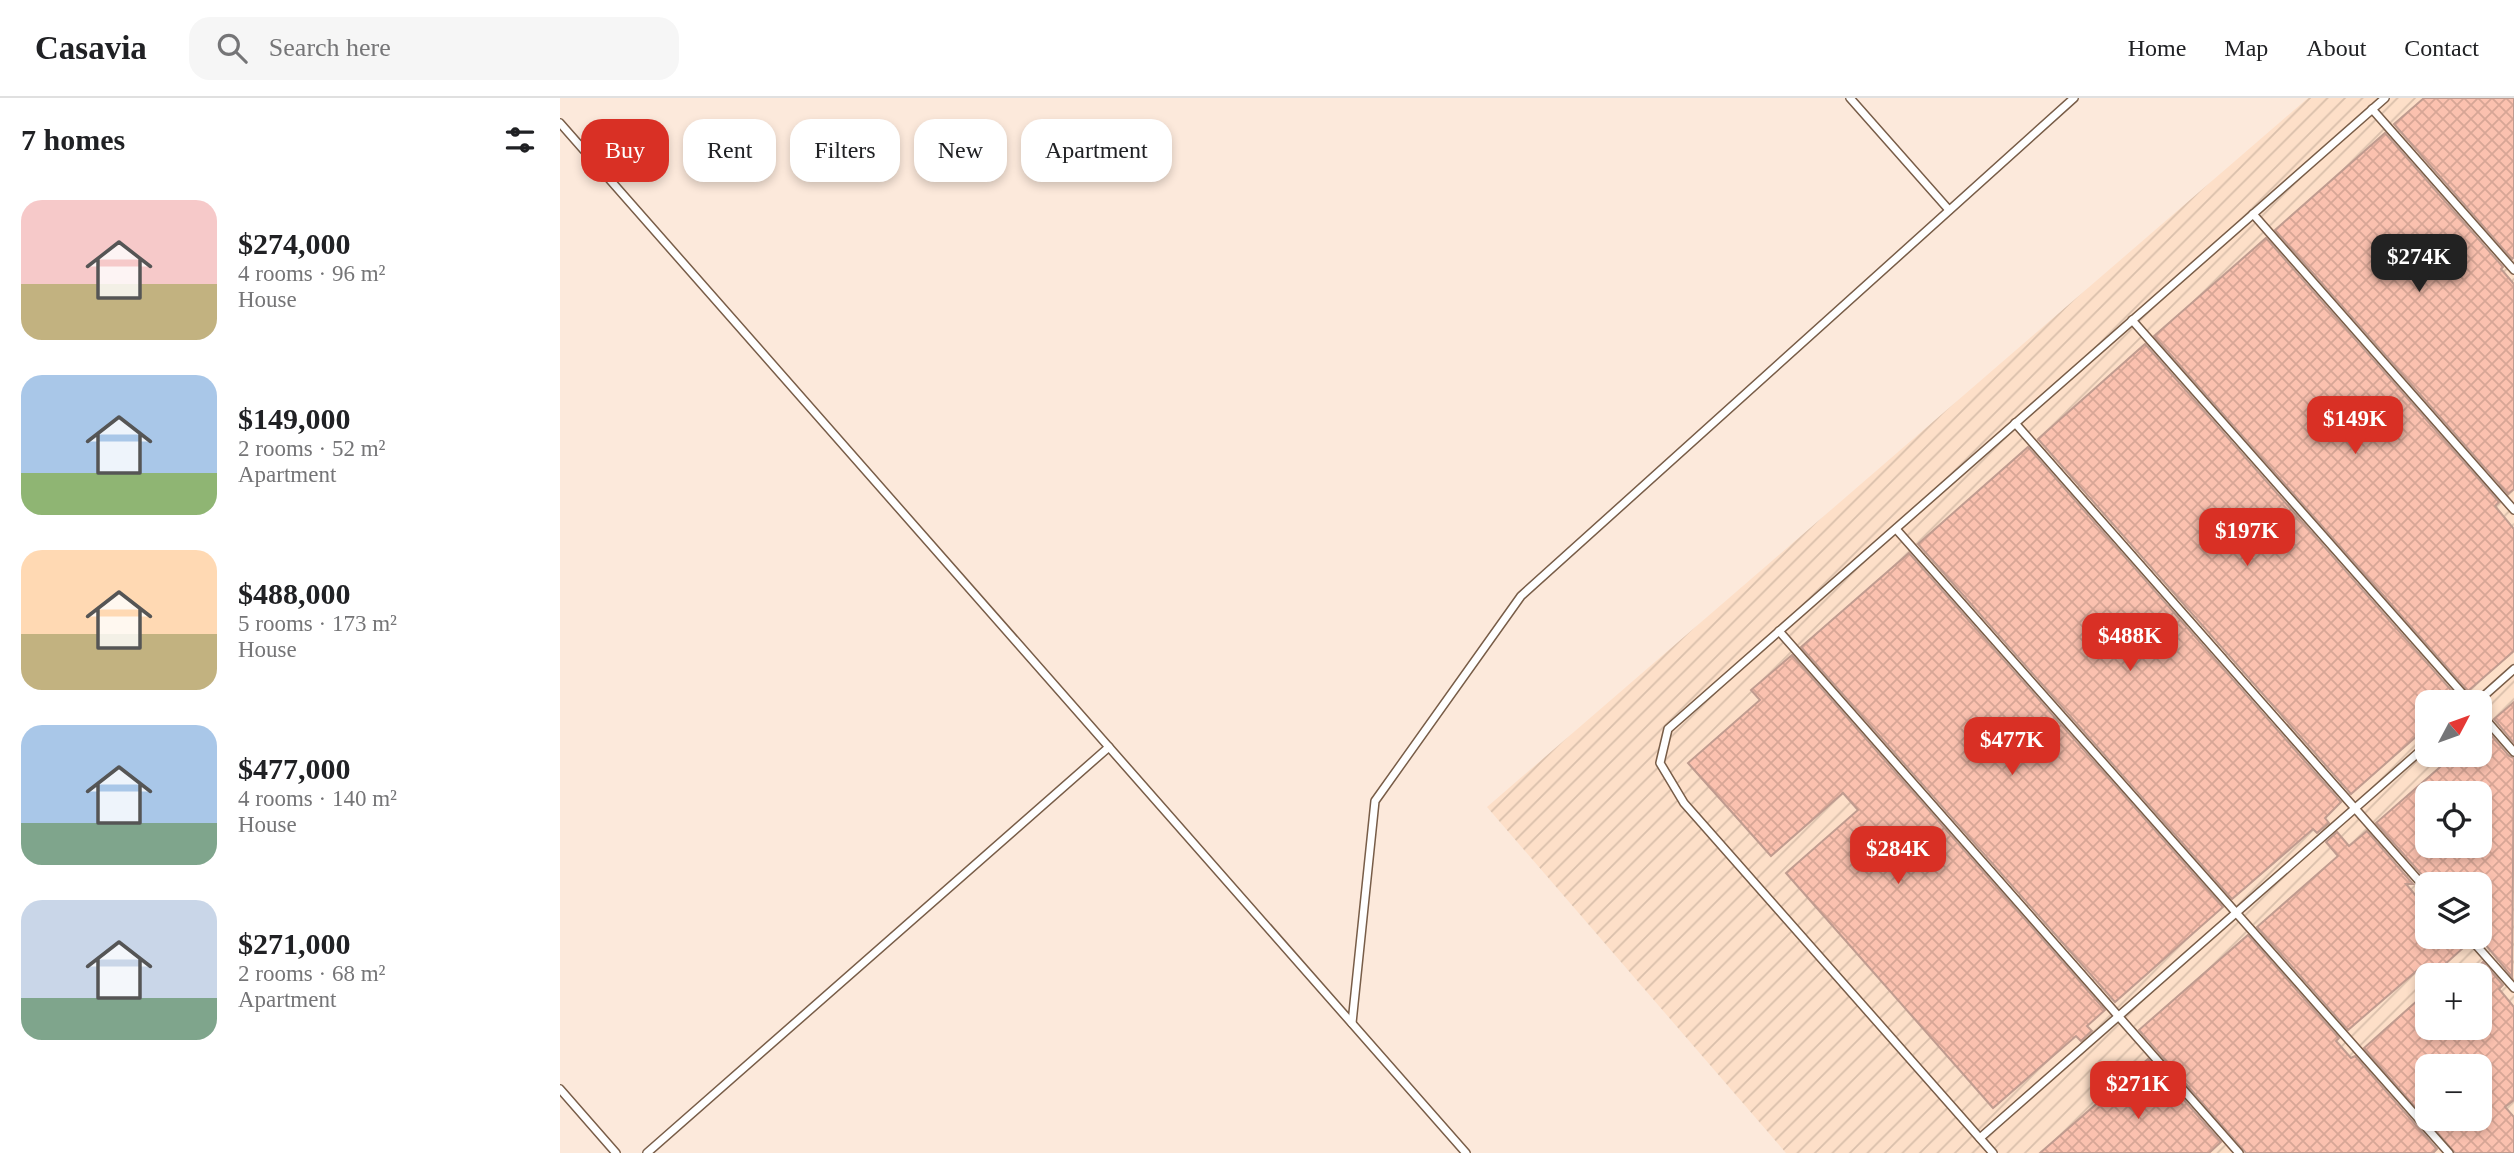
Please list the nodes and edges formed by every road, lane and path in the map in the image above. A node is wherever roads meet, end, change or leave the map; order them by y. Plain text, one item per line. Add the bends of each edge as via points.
1 (1850, 98) edge
2 (2074, 98) edge
3 (2385, 98) edge
4 (2372, 109) junction
5 (560, 123) edge
6 (1949, 210) junction
7 (2253, 214) junction
8 (2514, 270) edge
9 (2132, 320) junction
10 (2015, 423) junction
11 (2514, 510) edge
12 (1896, 529) junction
13 (1779, 631) junction
14 (2514, 669) edge
15 (2459, 690) edge
16 (2490, 690) edge
17 (2492, 727) edge
18 (1109, 747) junction
19 (2514, 752) edge
20 (2415, 756) edge
21 (2355, 808) junction
22 (2415, 876) edge
23 (2236, 913) junction
24 (2480, 949) edge
25 (2514, 988) edge
26 (2119, 1016) junction
27 (1352, 1023) junction
28 (560, 1089) edge
29 (1980, 1138) junction
30 (616, 1153) edge
31 (647, 1153) edge
32 (1466, 1153) edge
33 (1993, 1153) edge
34 (2239, 1153) edge
35 (2449, 1153) edge

1 - 6 lane
2 - 6 lane
3 - 4 lane
4 - 7 lane
4 - 8 lane
5 - 18 lane
6 - 27 lane via 1521,596 1375,801
7 - 9 lane
7 - 11 lane
9 - 10 lane
9 - 15 lane
10 - 12 lane
10 - 21 lane
12 - 13 lane
12 - 23 lane
13 - 26 lane
13 - 29 lane via 1668,729 1660,763 1684,803
14 - 16 lane
17 - 19 lane
18 - 27 lane
18 - 31 lane
20 - 21 lane
21 - 22 lane
21 - 23 lane
23 - 26 lane
23 - 35 lane
24 - 25 lane
26 - 29 lane
26 - 34 lane
27 - 32 lane
28 - 30 lane
29 - 33 lane

